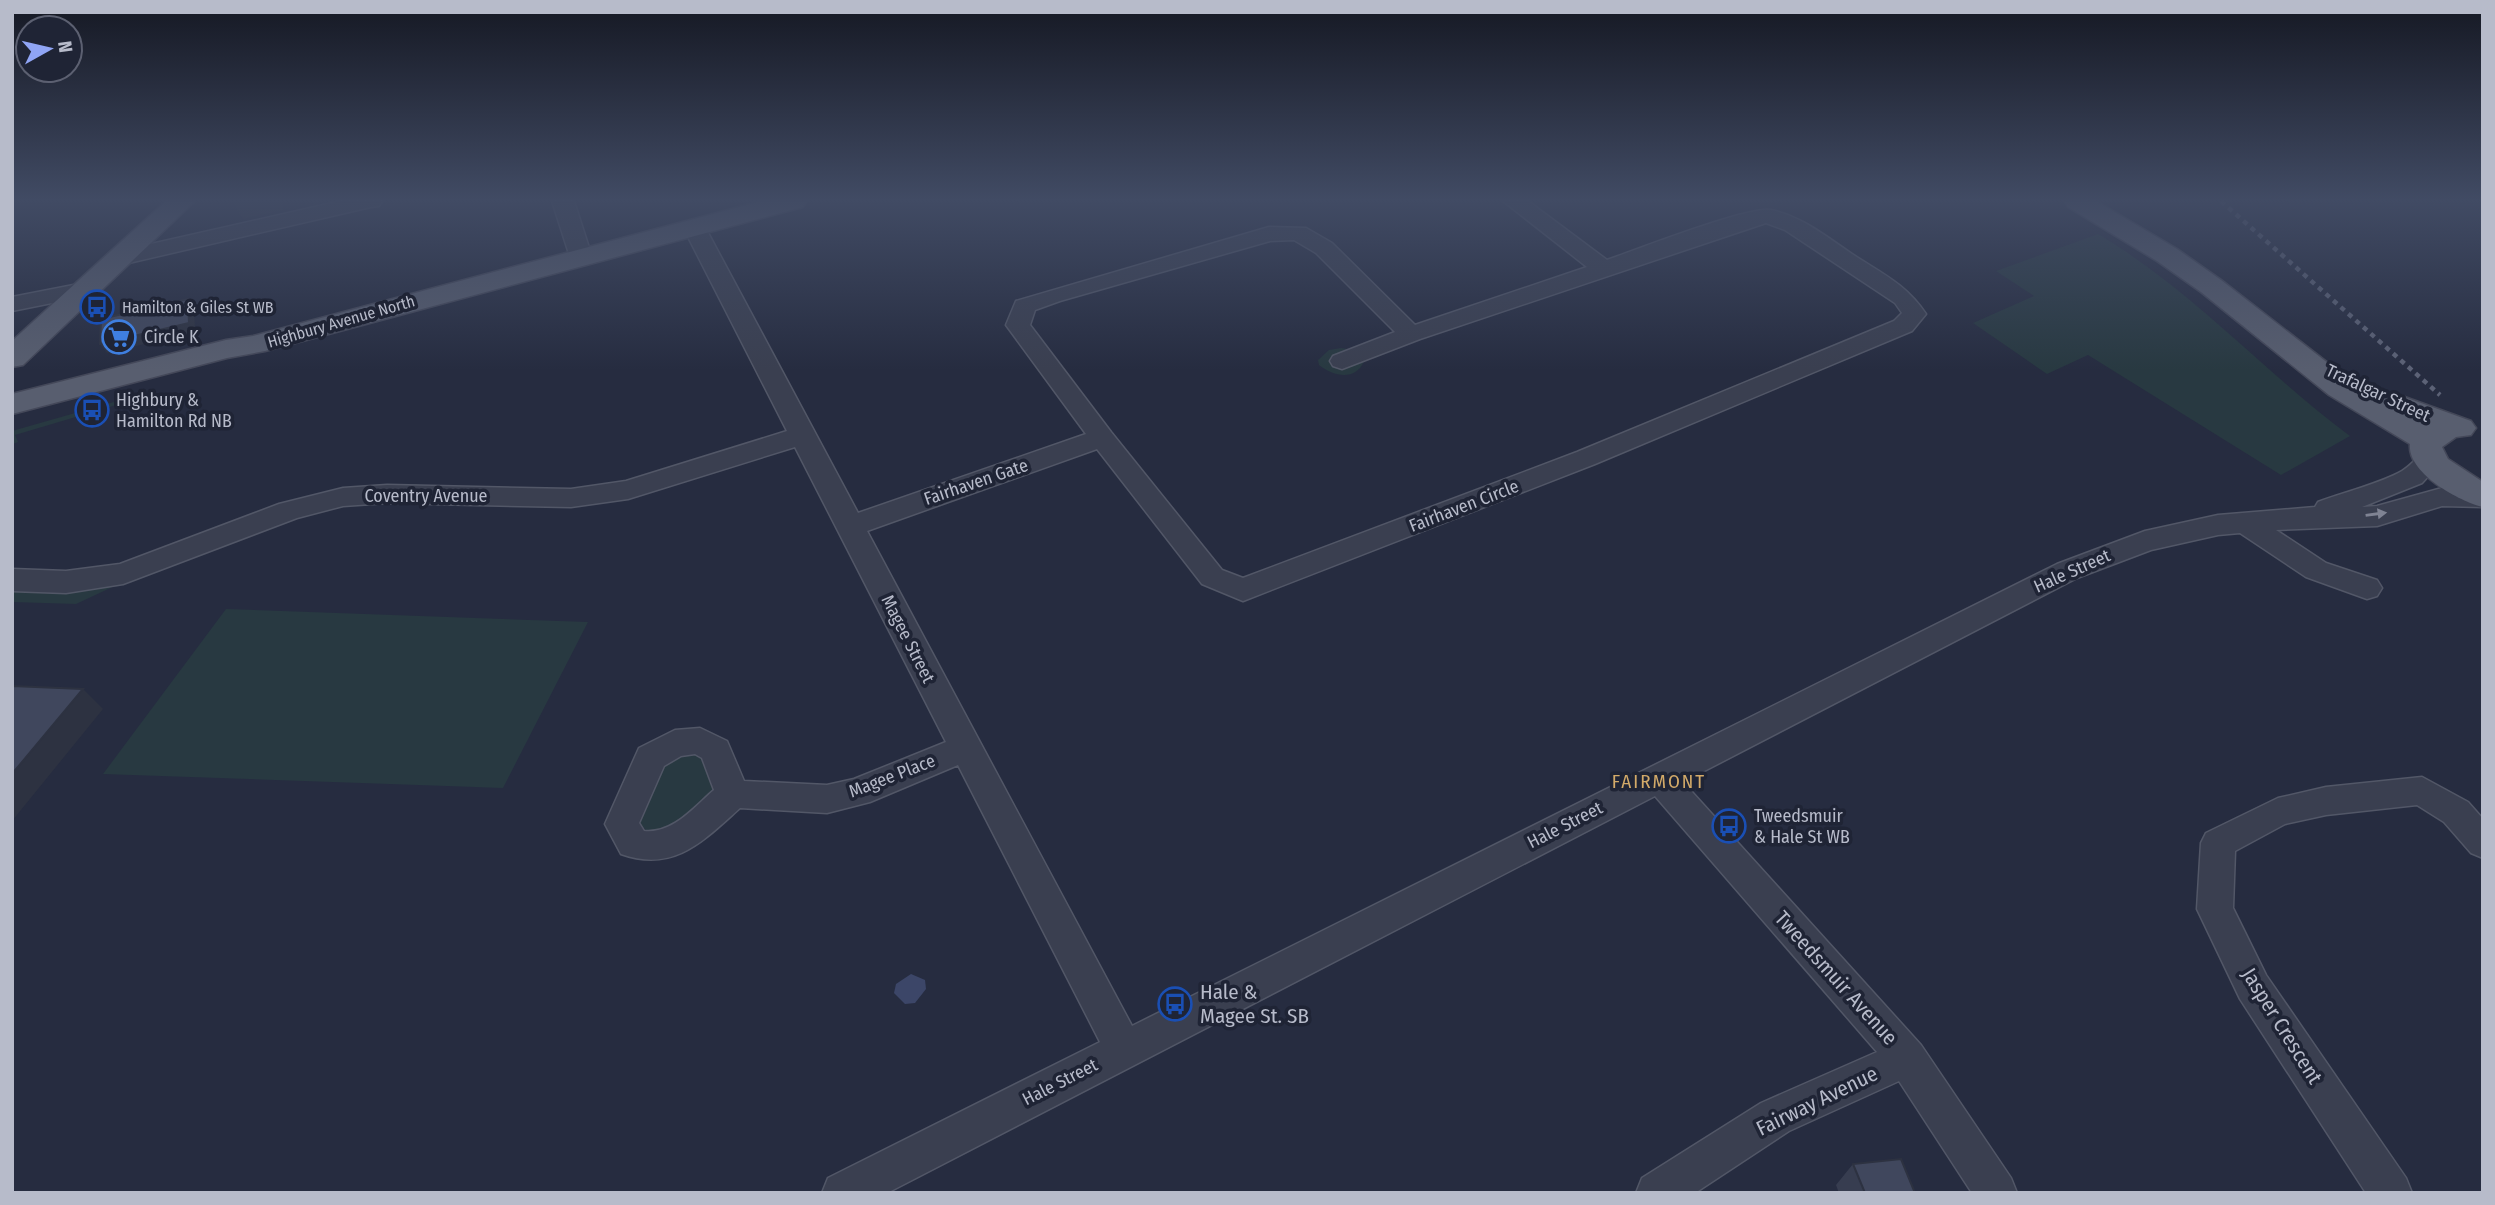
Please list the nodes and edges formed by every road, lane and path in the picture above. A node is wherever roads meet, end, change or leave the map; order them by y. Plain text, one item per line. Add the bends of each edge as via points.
1 (123, 257) edge
2 (581, 257) edge
3 (710, 257) edge
4 (1190, 257) edge
5 (1333, 257) edge
6 (1588, 257) edge
7 (1638, 257) edge
8 (1842, 257) edge
9 (2169, 257) edge
10 (120, 258) joint
11 (1604, 269) junction
12 (89, 289) junction
13 (12, 304) edge
14 (1411, 334) junction
15 (254, 345) junction
16 (20, 352) edge
17 (2298, 354) junction
18 (1342, 360) dead end
19 (64, 390) junction
20 (12, 404) edge
21 (12, 420) edge
22 (2471, 430) edge
23 (803, 435) junction
24 (1102, 438) junction
25 (2428, 450) junction
26 (2483, 497) edge
27 (2299, 518) junction
28 (2244, 522) junction
29 (850, 526) junction
30 (2316, 570) junction
31 (12, 580) edge
32 (2367, 588) dead end
33 (965, 748) junction
34 (1658, 778) junction
35 (733, 794) dead end
36 (2483, 843) edge
37 (1124, 1050) junction
38 (1907, 1058) junction
39 (843, 1193) edge
40 (1657, 1193) edge
41 (1996, 1193) edge
42 (2392, 1193) edge

1 - 10 street
2 - 15 main road, Highbury Avenue North
3 - 23 street, Magee Street
4 - 24 street, Fairhaven Circle via 1024,306 1018,325
5 - 14 street, Fairhaven Circle
6 - 11 street
7 - 11 street, Fairhaven Circle
8 - 24 street, Fairhaven Circle via 1903,298 1914,314 1903,326 1599,453 1243,590 1212,577
9 - 17 main road, Trafalgar Street
10 - 12 main road
11 - 14 street, Fairhaven Circle
12 - 13 street
12 - 16 main road
14 - 18 street
15 - 19 main road, Highbury Avenue North
15 - 21 main road, Highbury Avenue North via 232,357
16 - 19 main road via 20,380 32,387
17 - 22 main road, Trafalgar Street via 2412,412
17 - 25 main road, Trafalgar Street via 2340,388 2399,421
19 - 20 main road, Highbury Avenue North
22 - 25 main road via 2444,429 2433,434
23 - 29 street, Magee Street
23 - 31 street, Coventry Avenue via 628,490 571,498 343,497 289,511 123,574 65,582
24 - 29 street, Fairhaven Gate
25 - 26 main road via 2452,481
25 - 27 street, Hale Street via 2413,477
27 -> 26 street, Hale Street via 2377,516 2442,497
27 - 28 street, Hale Street
27 - 30 street
28 - 30 street
28 - 34 street, Hale Street via 2146,541 2067,571
29 - 33 street, Magee Street
30 - 32 street
33 - 35 street, Magee Place via 858,792 827,799
33 - 37 street, Magee Street
34 - 37 street, Hale Street
34 - 38 street, Tweedsmuir Avenue
36 - 42 street, Jasper Crescent via 2456,812 2423,791 2326,801 2278,812 2218,844 2216,909 2253,988
37 - 39 street, Hale Street
38 - 40 street, Fairway Avenue via 1775,1117
38 - 41 street, Tweedsmuir Avenue

